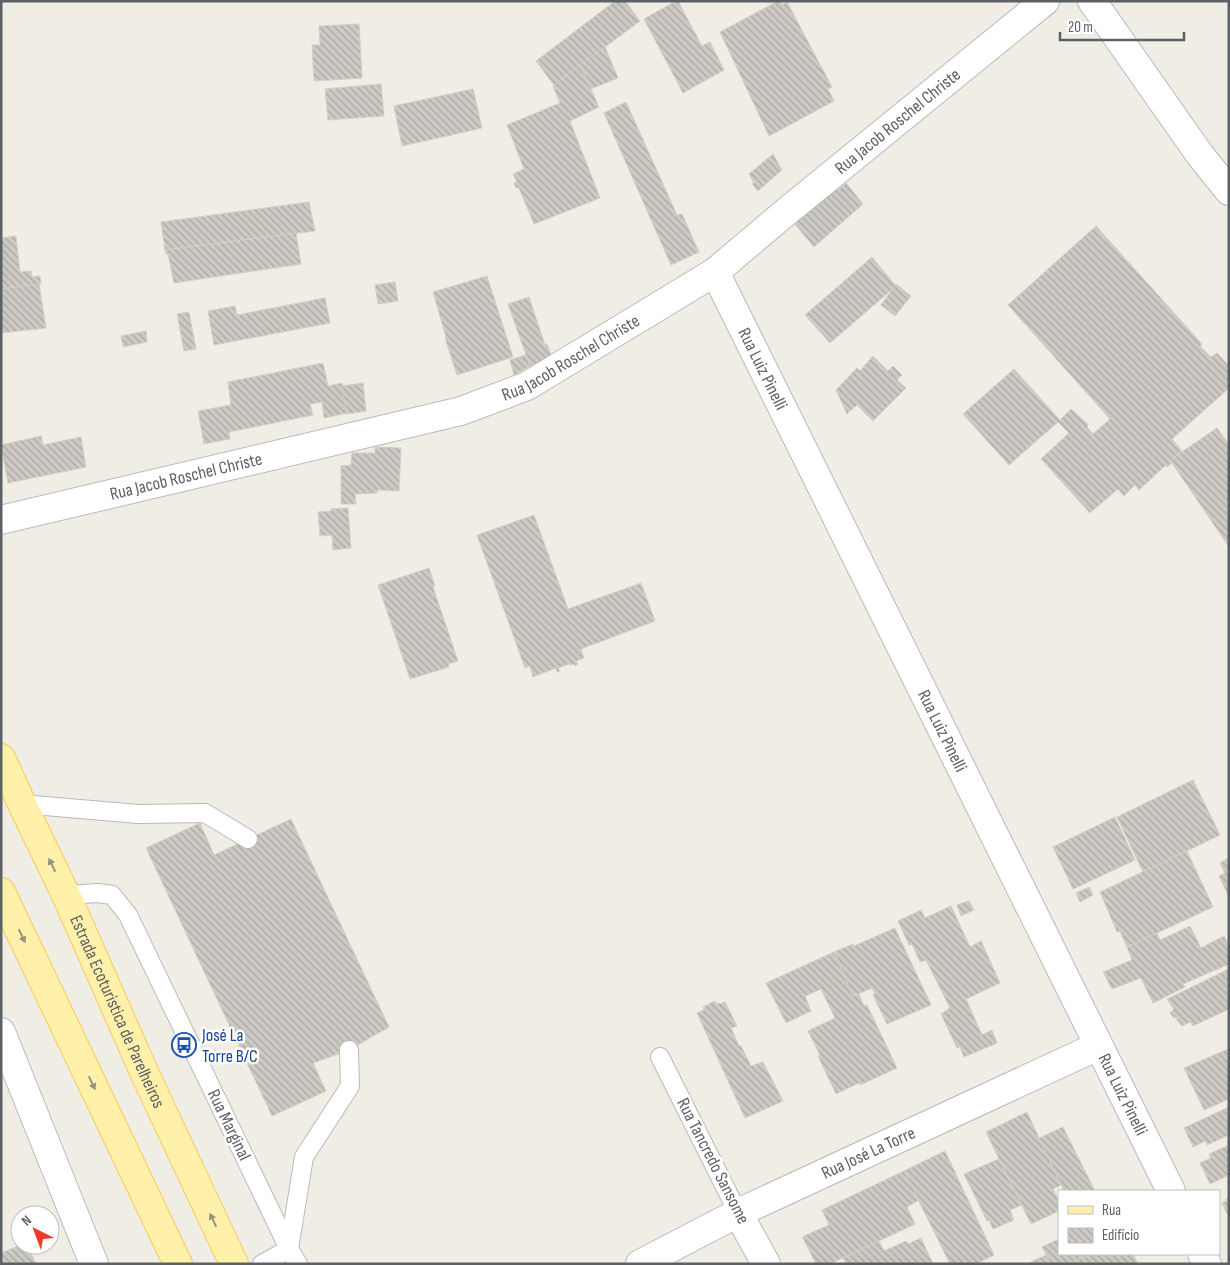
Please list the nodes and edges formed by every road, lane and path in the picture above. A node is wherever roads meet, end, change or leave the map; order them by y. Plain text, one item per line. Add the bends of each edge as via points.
1 (1045, 1) edge
2 (1092, 1) edge
3 (1229, 191) edge
4 (715, 272) junction
5 (1, 520) edge
6 (1, 758) edge
7 (22, 804) junction
8 (248, 839) dead end
9 (1, 892) edge
10 (66, 895) junction
11 (1, 1032) edge
12 (1098, 1046) junction
13 (349, 1050) dead end
14 (660, 1057) dead end
15 (1170, 1190) edge
16 (738, 1213) junction
17 (293, 1256) edge
18 (94, 1264) edge
19 (178, 1264) edge
20 (234, 1264) edge
21 (262, 1264) edge
22 (640, 1264) edge
23 (766, 1264) edge

1 - 4 street, Rua Jacob Roschel Christe
2 - 3 street
4 - 5 street, Rua Jacob Roschel Christe via 528,386 461,411
4 - 12 street, Rua Luiz Pinelli
6 - 7 main road, Estrada Ecoturistica de Parelheiros
7 - 8 lane via 138,814 205,813
10 -> 7 main road, Estrada Ecoturistica de Parelheiros
9 -> 19 main road
10 - 17 lane, Rua Marginal via 112,895 128,915
20 -> 10 main road, Estrada Ecoturistica de Parelheiros
11 - 18 street
12 - 15 street, Rua Luiz Pinelli
12 - 16 street, Rua José La Torre
13 - 17 lane via 350,1086 304,1156
14 - 16 lane, Rua Tancredo Sansome
16 - 22 street, Rua José La Torre
16 - 23 street, Rua Tancredo Sansome
17 - 21 lane

